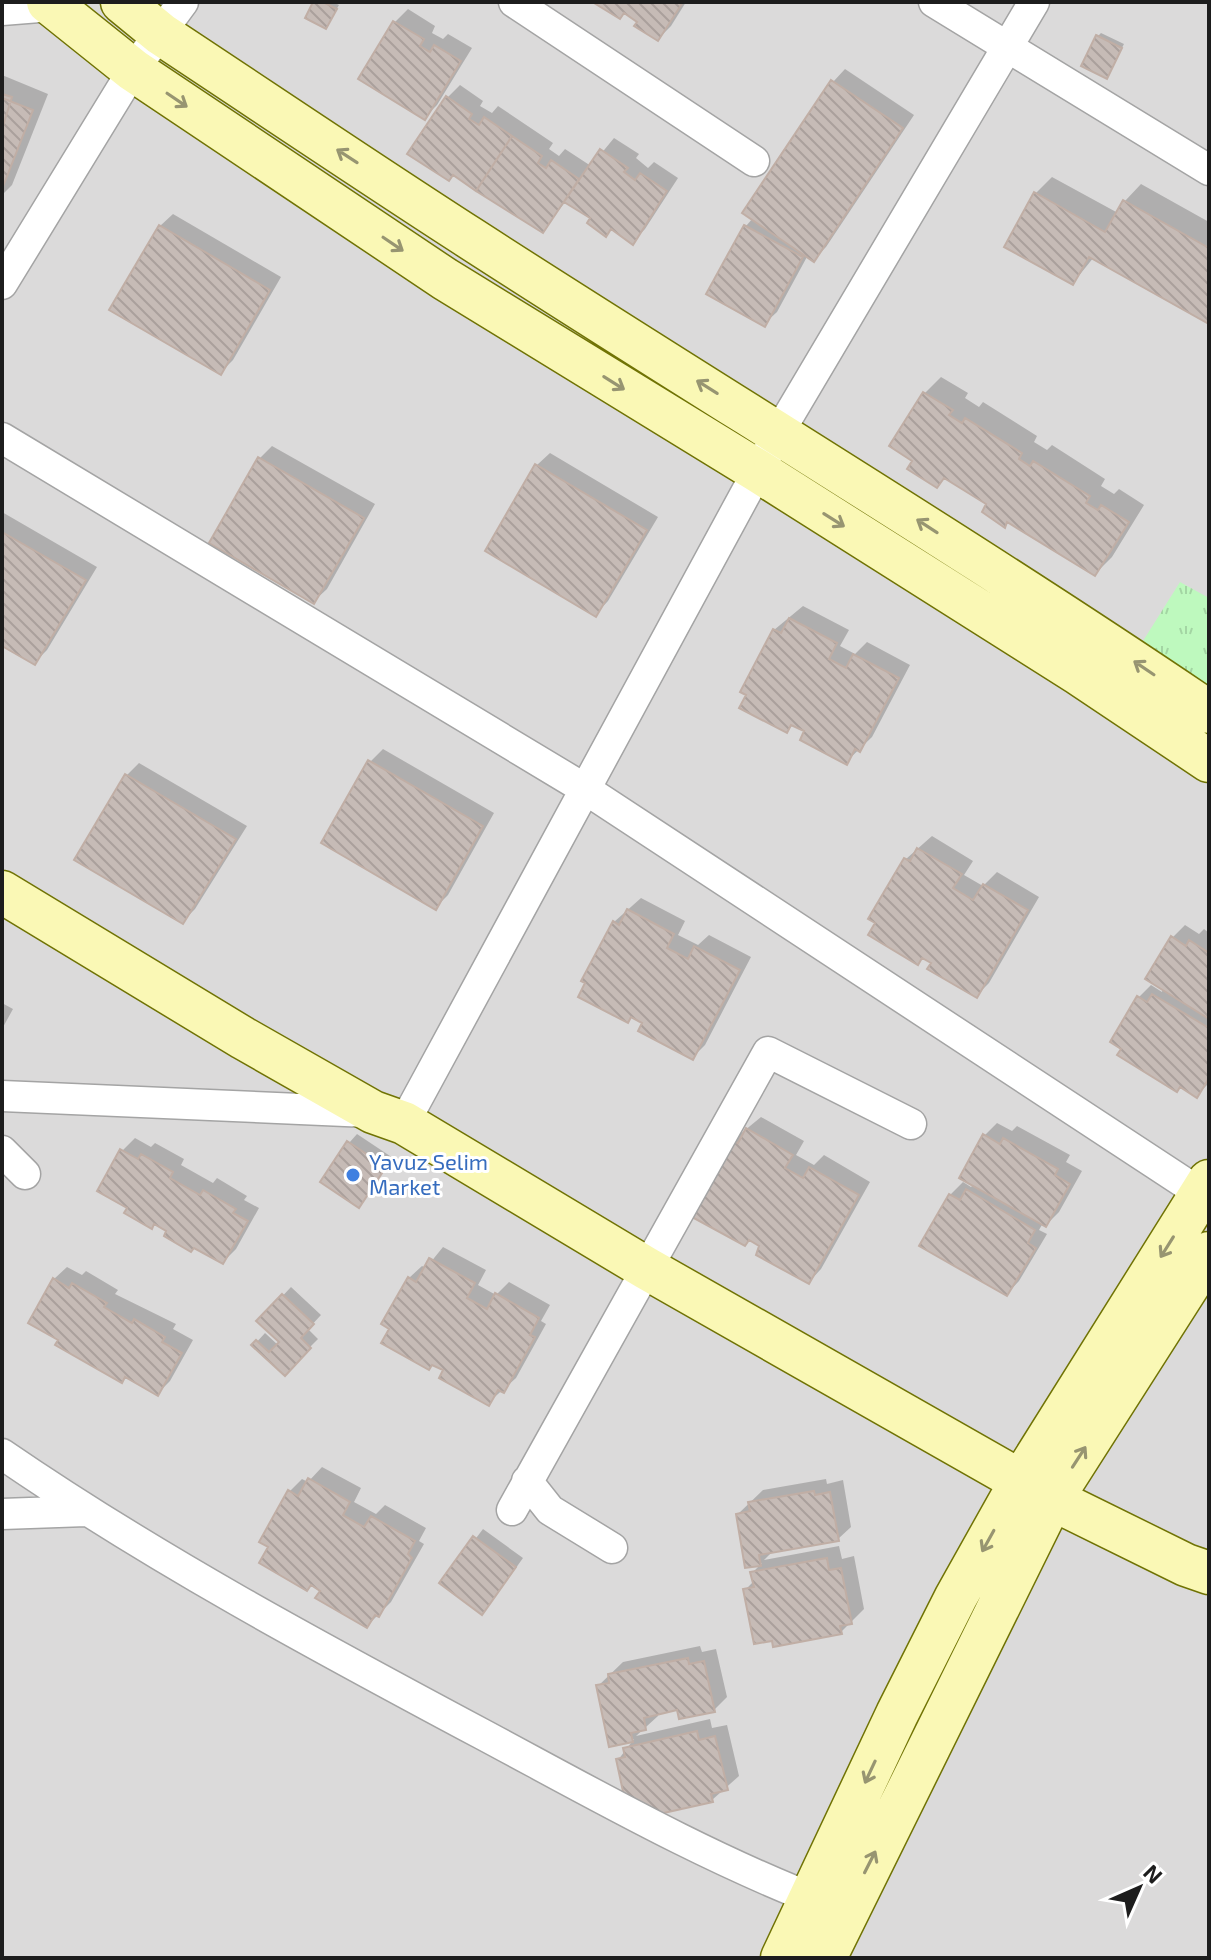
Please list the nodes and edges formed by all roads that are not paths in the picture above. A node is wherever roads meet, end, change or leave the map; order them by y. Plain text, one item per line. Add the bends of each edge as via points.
1 (122, 2) edge
2 (514, 2) edge
3 (934, 2) edge
4 (1034, 2) edge
5 (53, 3) edge
6 (2, 10) edge
7 (172, 18) edge
8 (1009, 47) junction
9 (133, 70) junction
10 (754, 161) dead end
11 (1209, 170) edge
12 (470, 238) junction
13 (445, 279) junction
14 (2, 284) edge
15 (779, 432) junction
16 (2, 438) edge
17 (758, 471) junction
18 (1099, 638) junction
19 (1079, 674) junction
20 (1209, 712) edge
21 (1209, 761) edge
22 (585, 789) junction
23 (2, 892) edge
24 (2, 1096) edge
25 (389, 1117) junction
26 (911, 1124) dead end
27 (2, 1151) edge
28 (25, 1174) dead end
29 (1206, 1191) edge
30 (1209, 1253) edge
31 (646, 1268) junction
32 (2, 1454) edge
33 (527, 1481) junction
34 (1037, 1490) junction
35 (512, 1510) dead end
36 (86, 1511) junction
37 (2, 1514) edge
38 (612, 1548) dead end
39 (1209, 1573) edge
40 (828, 1904) junction
41 (782, 1958) edge
42 (825, 1958) edge

1 - 7 street
2 - 10 street
3 - 8 street
4 - 8 street
5 - 6 street
5 - 9 street
7 - 9 street
12 -> 7 street
8 - 11 street
8 - 15 street
9 -> 13 street
9 - 14 street
12 - 13 street
15 -> 12 street
13 -> 17 street
15 - 17 street
18 -> 15 street
16 - 22 street
17 -> 19 street
17 - 22 street
18 - 19 street
20 -> 18 street
19 - 21 street
22 - 25 street
22 - 29 street
23 - 25 street via 243,1038
24 - 25 street
25 - 31 street
26 - 31 street via 768,1052
27 - 28 street
29 -> 34 street
34 -> 30 street
31 - 33 street
31 - 34 street
32 - 36 street
33 - 35 street
33 - 38 street via 550,1510
34 - 39 street
34 - 40 street
36 - 37 street
36 - 40 street via 329,1652 696,1848
40 - 41 street
40 - 42 street

